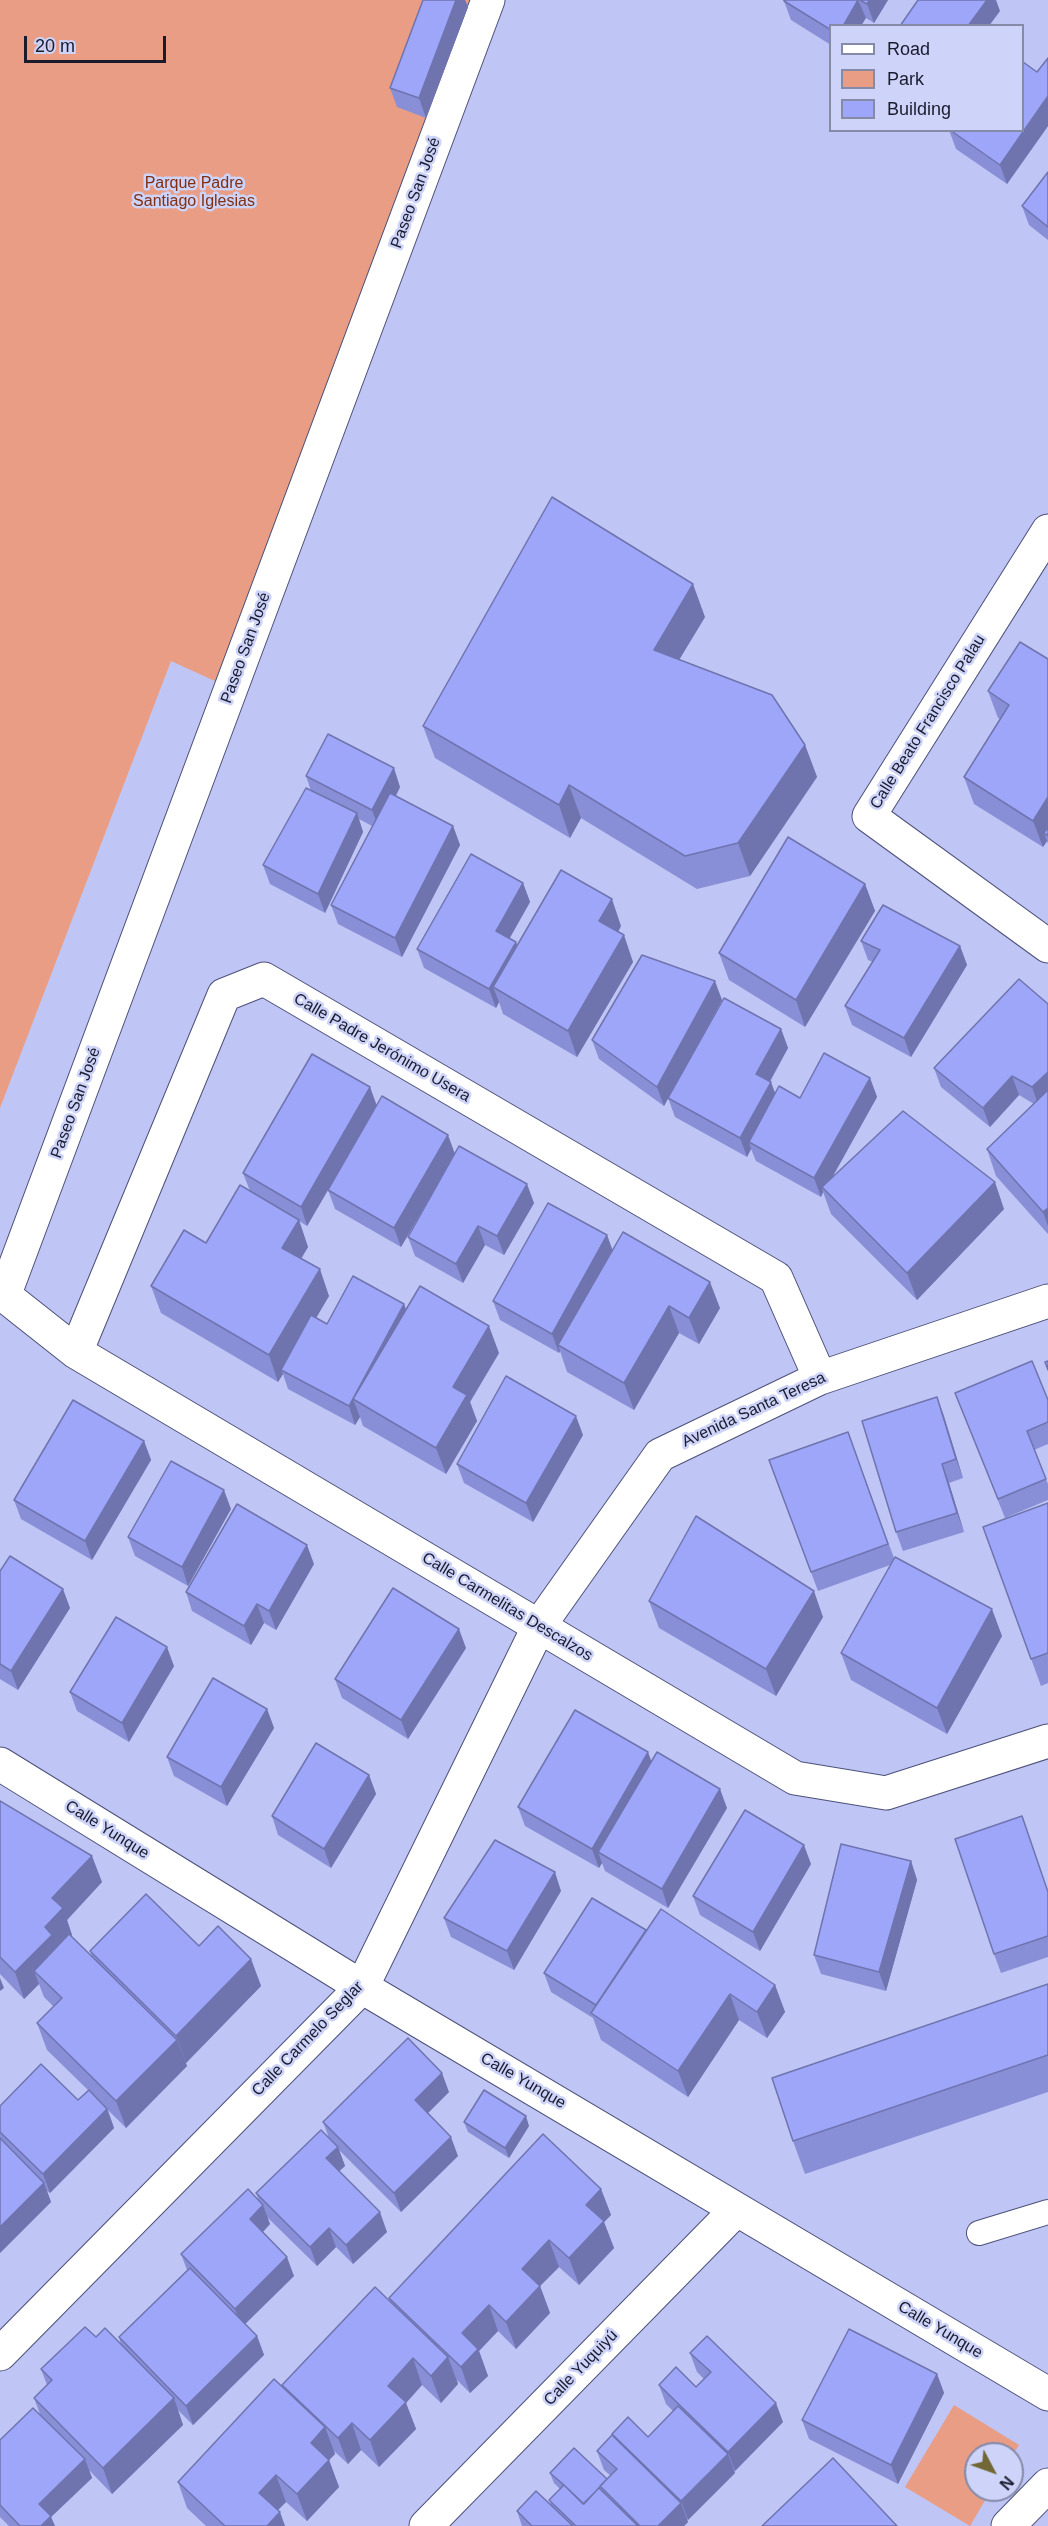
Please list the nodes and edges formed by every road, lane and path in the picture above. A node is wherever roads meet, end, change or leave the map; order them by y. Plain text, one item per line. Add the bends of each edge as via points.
1 (488, 0) edge
2 (1048, 531) edge
3 (1048, 946) edge
4 (2, 1294) edge
5 (1048, 1301) edge
6 (76, 1352) junction
7 (820, 1378) junction
8 (539, 1626) junction
9 (1048, 1741) edge
10 (0, 1764) edge
11 (362, 1987) junction
12 (736, 2210) junction
13 (1048, 2212) edge
14 (979, 2233) dead end
15 (0, 2354) edge
16 (1048, 2394) edge
17 (1048, 2485) edge
18 (426, 2526) edge
19 (1008, 2526) edge

1 - 4 street, Paseo San José
2 - 3 street, Calle Beato Francisco Palau via 869,816
4 - 6 street, Calle Carmelitas Descalzos
5 - 7 street, Avenida Santa Teresa
6 - 7 street, Calle Padre Jerónimo Usera via 224,996 264,979 776,1278
6 - 8 street, Calle Carmelitas Descalzos
7 - 8 street, Avenida Santa Teresa via 660,1455
8 - 9 street, Calle Carmelitas Descalzos via 795,1778 886,1793
8 - 11 street, Calle Carmelo Seglar
10 - 11 street, Calle Yunque
11 - 12 street, Calle Yunque
11 - 15 street, Calle Carmelo Seglar
12 - 16 street, Calle Yunque
12 - 18 street, Calle Yuquiyú
13 - 14 lane
17 - 19 street

